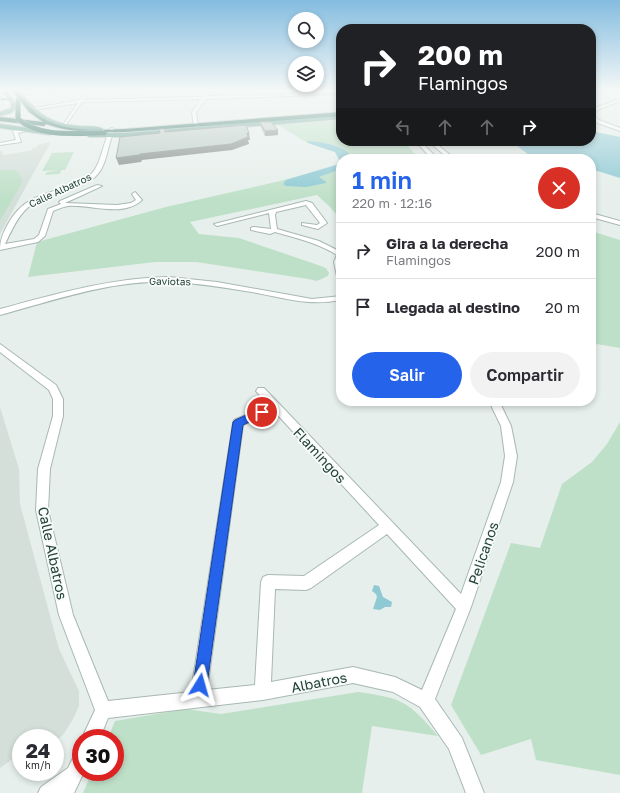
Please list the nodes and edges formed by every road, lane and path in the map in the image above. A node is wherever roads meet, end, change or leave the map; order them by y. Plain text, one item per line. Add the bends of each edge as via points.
1 (0, 126) edge
2 (26, 126) edge
3 (63, 126) edge
4 (196, 126) edge
5 (196, 126) edge
6 (610, 126) edge
7 (25, 130) junction
8 (620, 130) edge
9 (110, 132) junction
10 (0, 144) edge
11 (424, 146) edge
12 (428, 146) edge
13 (434, 146) edge
14 (437, 154) edge
15 (438, 154) edge
16 (440, 154) edge
17 (99, 186) dead end
18 (86, 192) junction
19 (134, 194) dead end
20 (57, 205) junction
21 (94, 205) junction
22 (273, 212) junction
23 (596, 213) edge
24 (254, 214) junction
25 (596, 216) edge
26 (608, 218) junction
27 (620, 219) edge
28 (620, 223) edge
29 (304, 224) dead end
30 (253, 229) dead end
31 (278, 229) junction
32 (40, 233) junction
33 (4, 240) junction
34 (335, 245) edge
35 (0, 247) edge
36 (336, 299) edge
37 (0, 312) edge
38 (0, 347) edge
39 (261, 391) dead end
40 (275, 406) junction
41 (496, 406) edge
42 (388, 526) junction
43 (464, 607) junction
44 (263, 692) junction
45 (198, 700) junction
46 (426, 702) junction
47 (103, 710) junction
48 (95, 729) edge
49 (72, 772) edge
50 (72, 779) edge
51 (47, 793) edge
52 (65, 793) edge
53 (475, 793) edge

1 - 7 main road
2 - 9 highway, bridge via 61,132
3 - 9 main road
4 - 9 highway
5 - 9 main road
6 - 8 street
7 - 9 main road via 56,134
7 - 10 street via 15,132 19,141
9 - 33 street, Calle Albatros via 97,172 84,181 28,204 14,219
11 - 14 street
12 - 15 street
13 - 16 street
17 - 18 street
18 - 20 street
18 - 21 street
19 - 21 street via 139,200 129,205
20 - 21 street
20 - 32 street via 44,214
22 - 24 street
22 - 29 street via 301,203 310,204 324,222 318,227
22 - 31 street
23 - 26 street
24 - 24 street via 236,226 217,224 218,223
25 - 26 street
26 - 27 street
26 - 28 street
30 - 31 street via 270,232
31 - 34 street
32 - 33 street
32 - 35 street via 36,241
33 - 35 street, Calle Albatros
36 - 37 street, Gaviotas via 312,301 213,284 163,280 122,282 84,288
38 - 47 street, Calle Albatros via 53,388 58,400 58,416 44,469 42,510 66,614
39 - 40 street, Flamingos
40 - 42 street, Flamingos
40 - 45 street via 238,422
41 - 43 street, Pelicanos via 506,426 512,456 507,482
42 - 43 street, Flamingos
42 - 44 street via 306,583 268,582
43 - 46 street, Pelicanos
44 - 45 street, Albatros
44 - 46 street, Albatros via 353,675 395,685
45 - 47 street, Albatros
46 - 53 street, Albatros via 456,744
47 - 48 street
49 - 51 street
50 - 52 street

